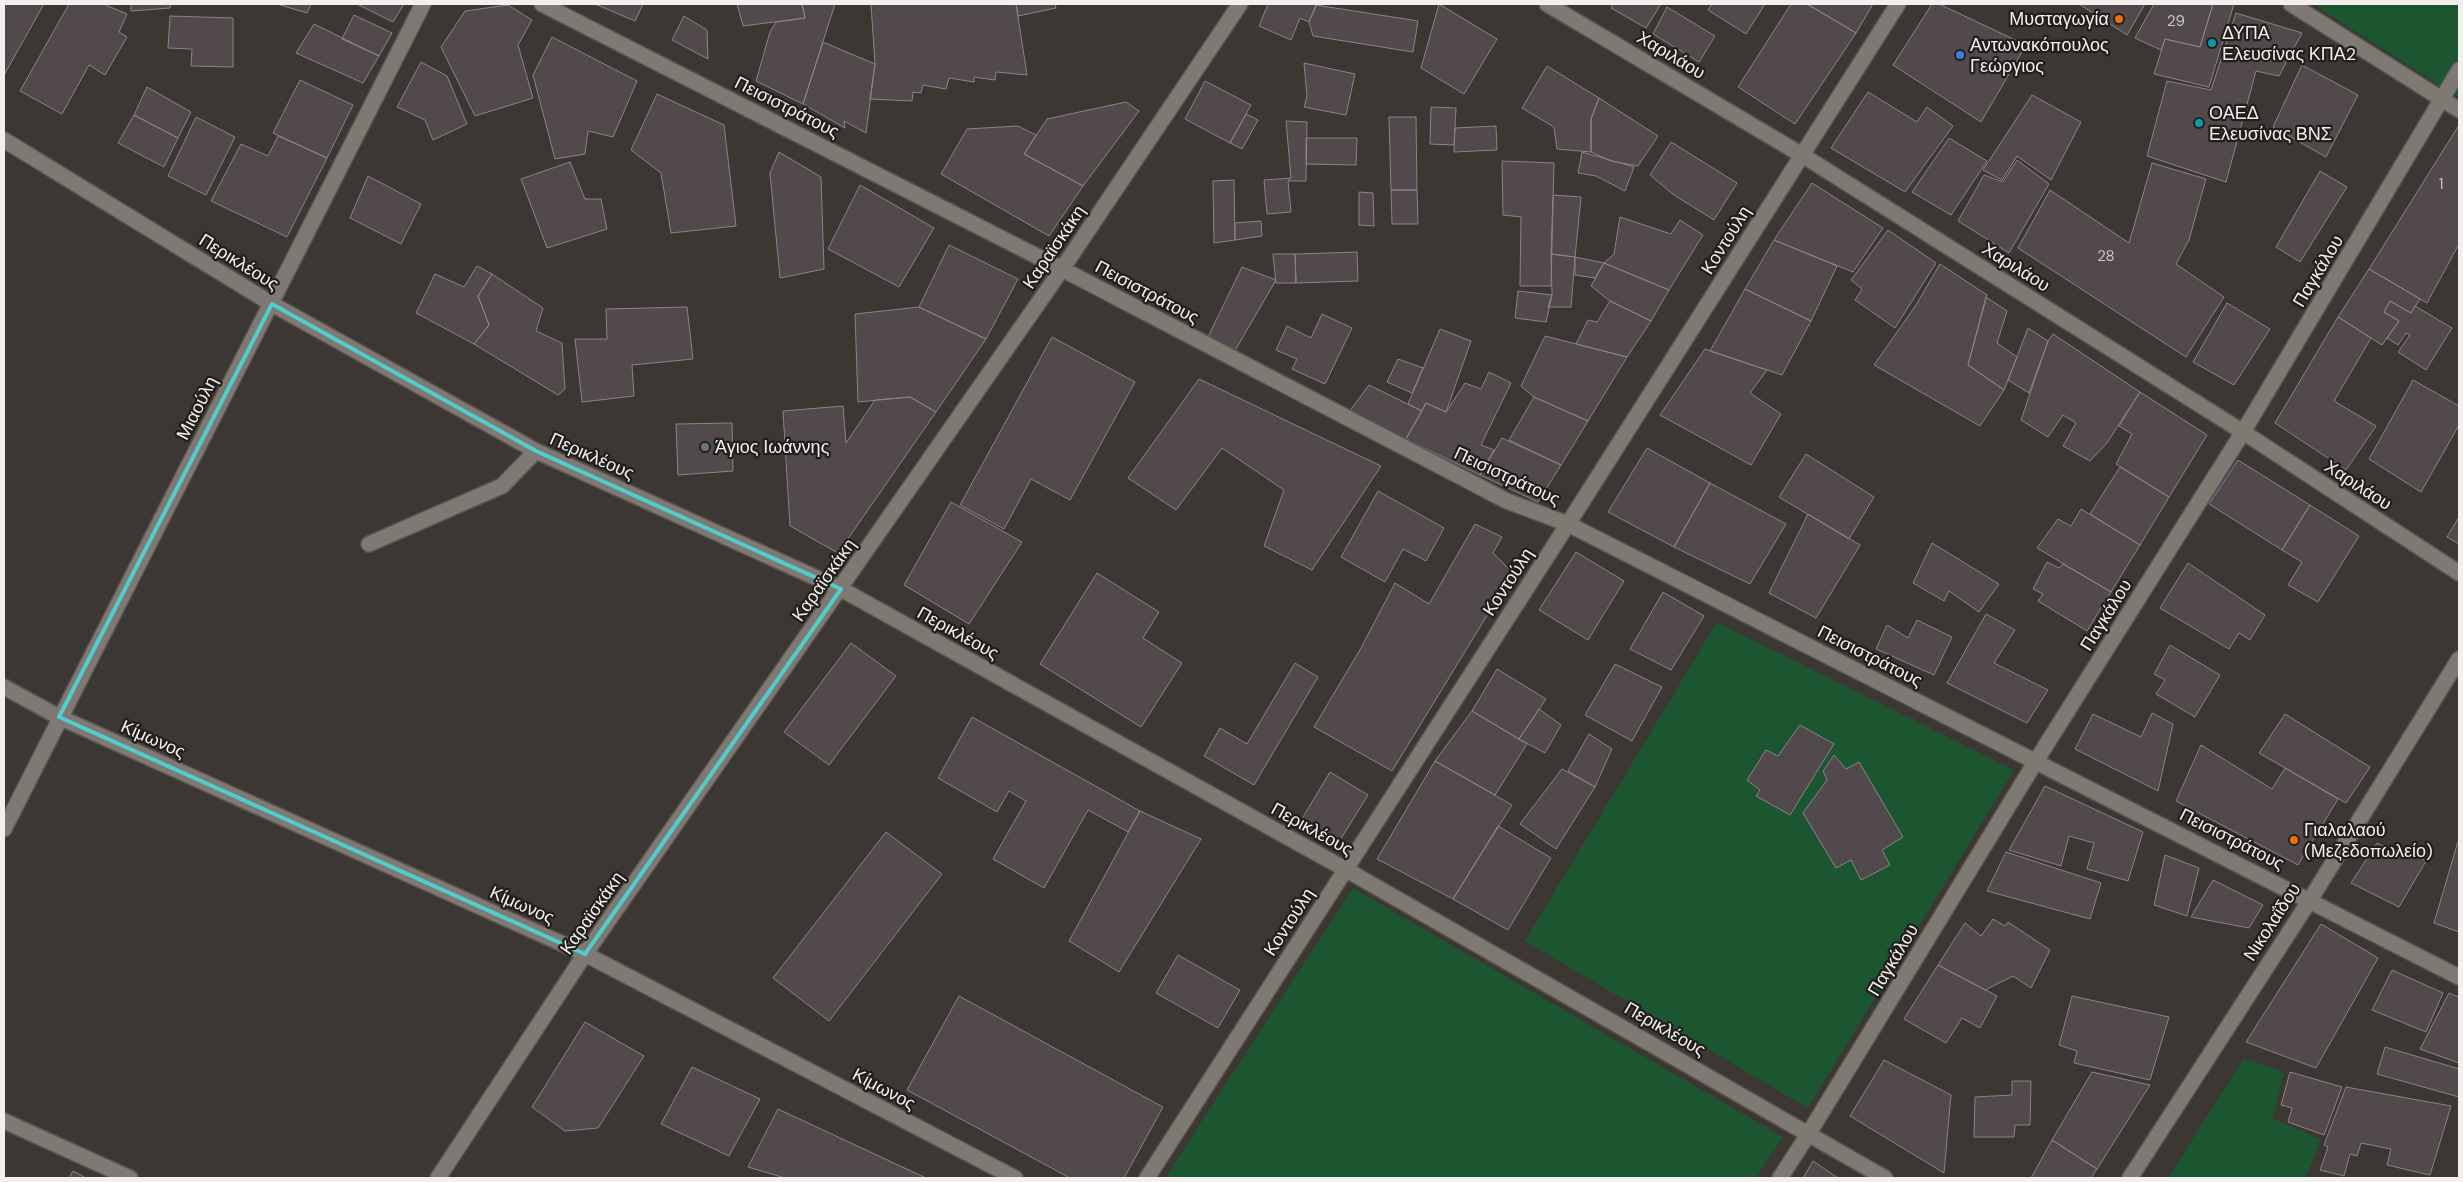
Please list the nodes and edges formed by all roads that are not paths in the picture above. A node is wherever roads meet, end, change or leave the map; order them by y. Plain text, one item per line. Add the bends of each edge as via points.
1 (423, 4) edge
2 (542, 4) edge
3 (1240, 4) edge
4 (1547, 4) edge
5 (1898, 4) edge
6 (2291, 4) edge
7 (2459, 70) edge
8 (2443, 99) junction
9 (2459, 110) edge
10 (4, 140) edge
11 (1802, 155) junction
12 (1062, 268) junction
13 (272, 304) junction
14 (2243, 432) junction
15 (536, 451) junction
16 (1568, 524) junction
17 (369, 544) dead end
18 (2459, 573) edge
19 (841, 589) junction
20 (2459, 659) edge
21 (4, 688) edge
22 (60, 717) junction
23 (2036, 760) junction
24 (4, 829) edge
25 (1346, 868) junction
26 (2310, 900) junction
27 (585, 954) junction
28 (2459, 977) edge
29 (4, 1121) edge
30 (1809, 1134) junction
31 (130, 1178) edge
32 (438, 1178) edge
33 (1015, 1178) edge
34 (1147, 1178) edge
35 (1780, 1178) edge
36 (1885, 1178) edge
37 (2130, 1178) edge

1 - 13 street, Μιαούλη
2 - 12 street, Πεισιστράτους
3 - 12 street, Καραϊσκάκη
4 - 11 street, Χαριλάου
5 - 11 street, Κοντούλη
6 - 8 street
7 - 8 street, Παγκάλου
8 - 9 street
8 - 14 street, Παγκάλου
10 - 13 street, Περικλέους
11 - 14 street, Χαριλάου
11 - 16 street, Κοντούλη
12 - 16 street, Πεισιστράτους via 1507,501
12 - 19 street, Καραϊσκάκη
13 - 15 street, Περικλέους
13 - 22 street, Μιαούλη
14 - 18 street, Χαριλάου
14 - 23 street, Παγκάλου
15 - 17 street via 502,486
15 - 19 street, Περικλέους
16 - 23 street, Πεισιστράτους
16 - 25 street, Κοντούλη
19 - 25 street, Περικλέους
19 - 27 street, Καραϊσκάκη
20 - 26 street, Νικολαΐδου
21 - 22 street, Κίμωνος
22 - 24 street, Μιαούλη
22 - 27 street, Κίμωνος
23 - 26 street, Πεισιστράτους
23 - 30 street, Παγκάλου
25 - 30 street, Περικλέους
25 - 34 street, Κοντούλη
26 - 28 street, Πεισιστράτους
26 - 37 street, Νικολαΐδου
27 - 32 street, Καραϊσκάκη
27 - 33 street, Κίμωνος
29 - 31 street
30 - 35 street, Παγκάλου
30 - 36 street, Περικλέους

